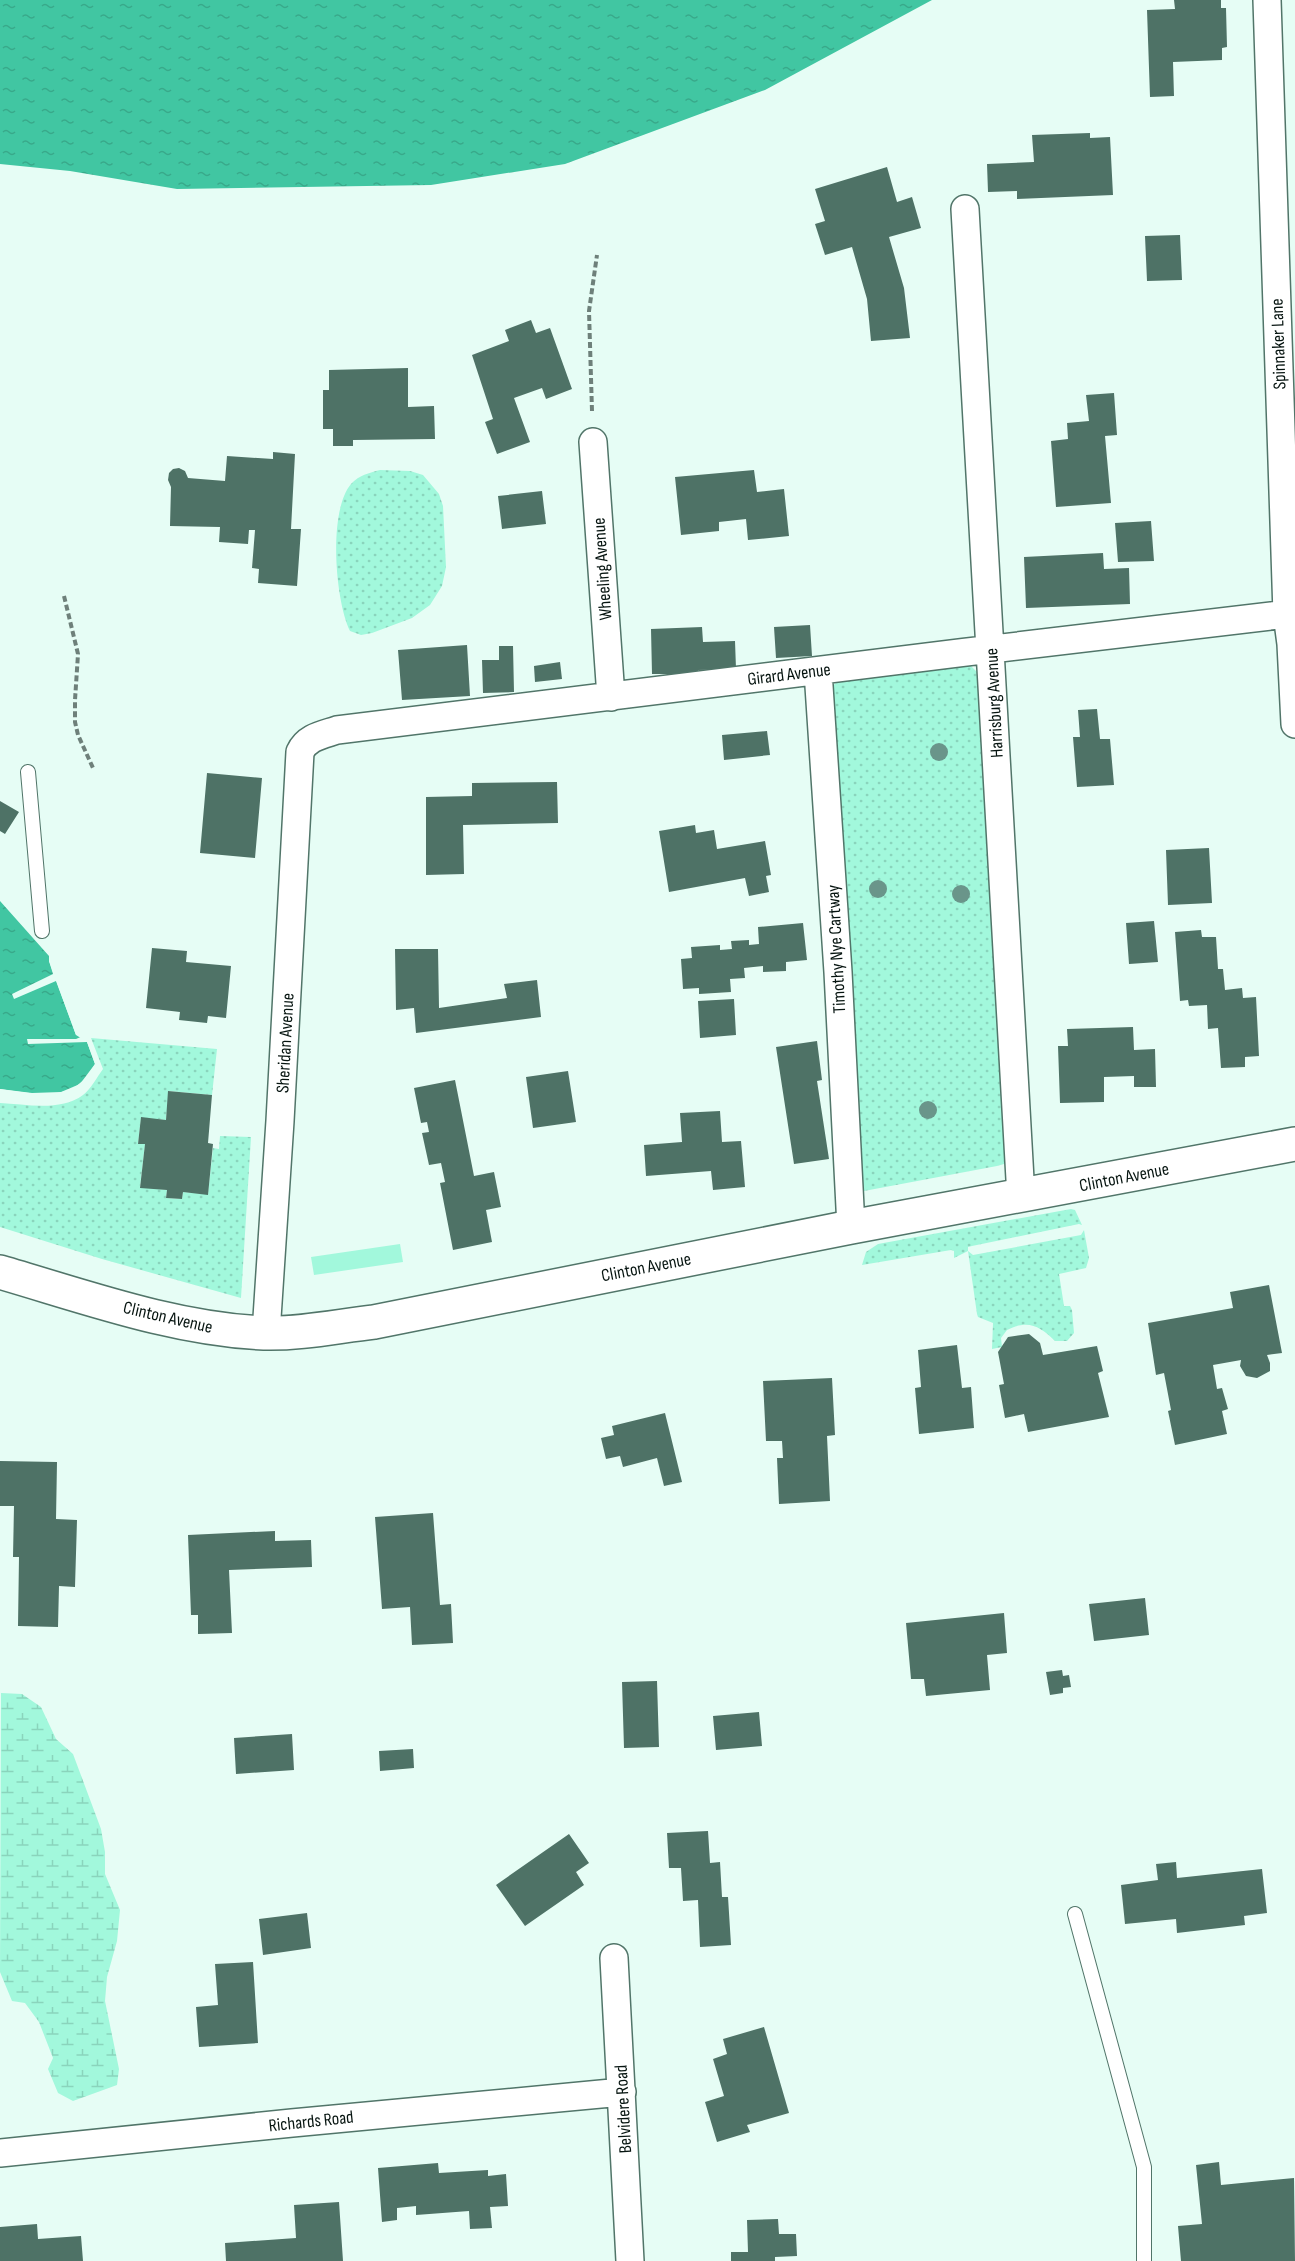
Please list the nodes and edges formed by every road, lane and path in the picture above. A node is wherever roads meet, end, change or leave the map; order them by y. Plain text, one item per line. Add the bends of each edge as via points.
1 (1267, 0) edge
2 (965, 209) dead end
3 (597, 255) dead end
4 (593, 442) joint
5 (64, 596) dead end
6 (1287, 614) junction
7 (991, 647) junction
8 (818, 671) junction
9 (611, 697) junction
10 (1295, 724) edge
11 (300, 752) joint
12 (93, 768) dead end
13 (28, 772) dead end
14 (42, 931) dead end
15 (1295, 1144) edge
16 (1021, 1197) junction
17 (851, 1227) junction
18 (0, 1272) edge
19 (266, 1333) junction
20 (1075, 1914) dead end
21 (614, 1958) dead end
22 (622, 2092) junction
23 (0, 2153) edge
24 (630, 2261) edge
25 (1144, 2261) edge

1 - 6 street, Spinnaker Lane
2 - 7 street, Harrisburg Avenue
3 - 4 path via 589,311
4 - 9 street, Wheeling Avenue
5 - 12 path via 78,654 75,722
6 - 7 street, Girard Avenue
6 - 10 street, Spinnaker Lane
7 - 8 street, Girard Avenue
7 - 16 street, Harrisburg Avenue
8 - 9 street, Girard Avenue
8 - 17 street, Timothy Nye Cartway
9 - 11 street, Girard Avenue via 337,730 311,739
11 - 19 street, Sheridan Avenue
13 - 14 lane
15 - 16 street, Clinton Avenue
16 - 17 street, Clinton Avenue
17 - 19 street, Clinton Avenue via 374,1322
18 - 19 street, Clinton Avenue via 195,1325
20 - 25 lane via 1144,2167
21 - 22 street, Belvidere Road
22 - 23 street, Richards Road
22 - 24 street, Belvidere Road

